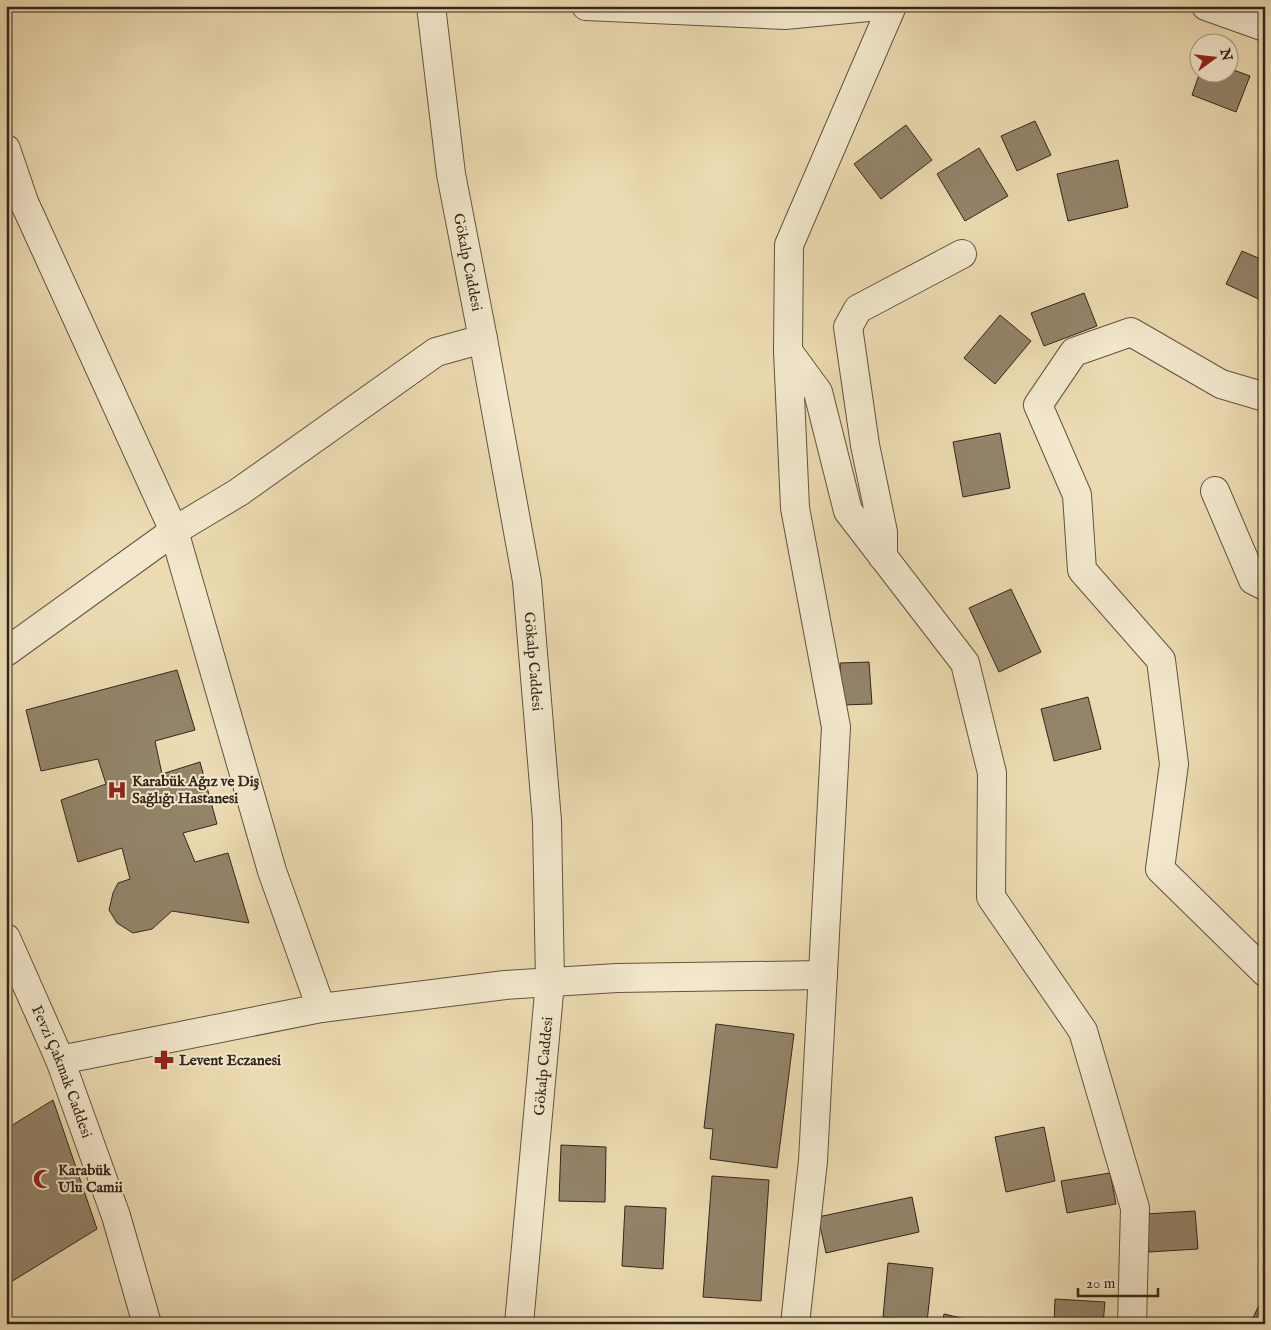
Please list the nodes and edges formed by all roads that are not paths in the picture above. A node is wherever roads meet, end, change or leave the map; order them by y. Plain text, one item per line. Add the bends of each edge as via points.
1 (431, 6) edge
2 (586, 6) edge
3 (879, 6) edge
4 (892, 6) edge
5 (1206, 6) edge
6 (1265, 27) edge
7 (6, 149) edge
8 (962, 254) dead end
9 (483, 339) junction
10 (788, 351) junction
11 (1265, 397) edge
12 (1215, 491) dead end
13 (174, 531) junction
14 (884, 557) junction
15 (1265, 586) edge
16 (6, 652) edge
17 (6, 938) edge
18 (1265, 972) edge
19 (823, 975) junction
20 (550, 982) junction
21 (321, 1008) junction
22 (60, 1060) junction
23 (147, 1324) edge
24 (519, 1324) edge
25 (795, 1324) edge
26 (1132, 1324) edge

1 - 9 street, Gökalp Caddesi via 451,174
2 - 3 street via 785,15
4 - 10 street via 789,245
5 - 6 street
7 - 13 street via 24,202
8 - 14 street via 858,309 848,327 865,444 883,532
9 - 13 street via 436,352 239,492
9 - 20 street, Gökalp Caddesi via 527,581 547,821
10 - 14 street via 818,392 848,511
10 - 19 street via 795,508 836,727
11 - 18 street via 1221,384 1131,332 1074,352 1038,405 1077,495 1082,570 1161,660 1174,764 1160,869
12 - 15 street via 1253,580
13 - 16 street
13 - 21 street via 272,871
14 - 26 street via 965,663 992,773 991,898 1083,1031 1135,1208
17 - 22 street, Fevzi Çakmak Caddesi
19 - 20 street
19 - 25 street via 813,1161
20 - 21 street
20 - 24 street, Gökalp Caddesi
21 - 22 street
22 - 23 street, Fevzi Çakmak Caddesi via 116,1216

